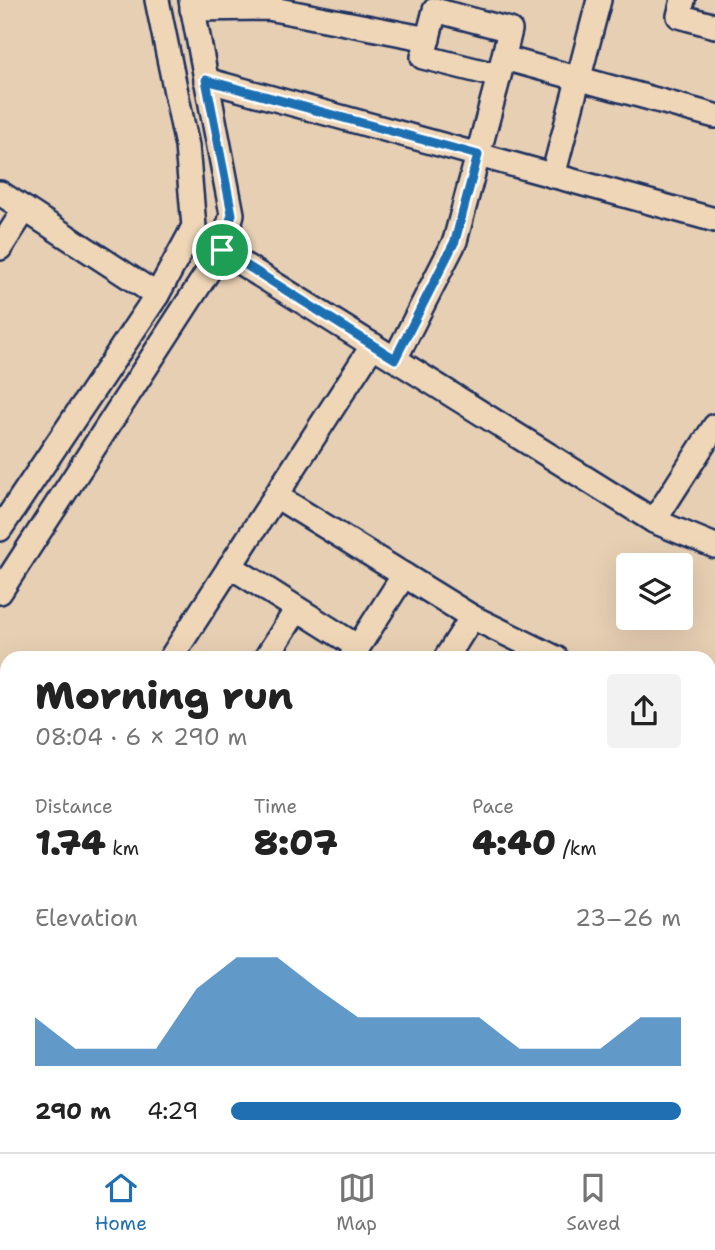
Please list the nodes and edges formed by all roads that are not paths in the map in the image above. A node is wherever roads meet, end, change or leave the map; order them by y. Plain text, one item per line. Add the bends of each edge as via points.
1 (157, 0) edge
2 (599, 0) edge
3 (683, 0) edge
4 (192, 4) edge
5 (715, 26) edge
6 (428, 39) junction
7 (501, 67) junction
8 (206, 80) junction
9 (578, 80) junction
10 (715, 116) edge
11 (478, 155) junction
12 (553, 176) junction
13 (0, 193) edge
14 (25, 209) junction
15 (715, 220) edge
16 (191, 232) junction
17 (0, 248) edge
18 (222, 250) junction
19 (158, 295) junction
20 (373, 345) junction
21 (395, 359) junction
22 (715, 426) edge
23 (276, 496) junction
24 (654, 521) junction
25 (0, 529) edge
26 (715, 546) edge
27 (7, 566) edge
28 (230, 566) junction
29 (404, 575) junction
30 (0, 592) edge
31 (297, 609) junction
32 (472, 617) junction
33 (175, 651) edge
34 (270, 651) edge
35 (354, 651) edge
36 (356, 651) edge
37 (450, 651) edge
38 (542, 651) edge

1 - 16 street via 187,146
2 - 9 street
3 - 5 street via 679,16
4 - 6 street via 268,8
4 - 8 street
6 - 7 street via 424,57
6 - 7 street via 435,10 510,30
7 - 9 street
7 - 11 street
8 - 11 street
8 - 18 street via 232,214
9 - 10 street
9 - 12 street
11 - 12 street
11 - 21 street via 455,241
12 - 15 street
13 - 14 street
14 - 17 street
14 - 19 street
16 - 18 street
16 - 19 street
18 - 20 street
18 - 27 street
19 - 25 street
20 - 21 street
20 - 23 street
21 - 24 street
22 - 24 street
23 - 28 street
23 - 29 street
24 - 26 street
27 - 30 street
28 - 31 street
28 - 33 street
29 - 32 street
29 - 36 street
31 - 34 street
31 - 35 street
32 - 37 street
32 - 38 street

